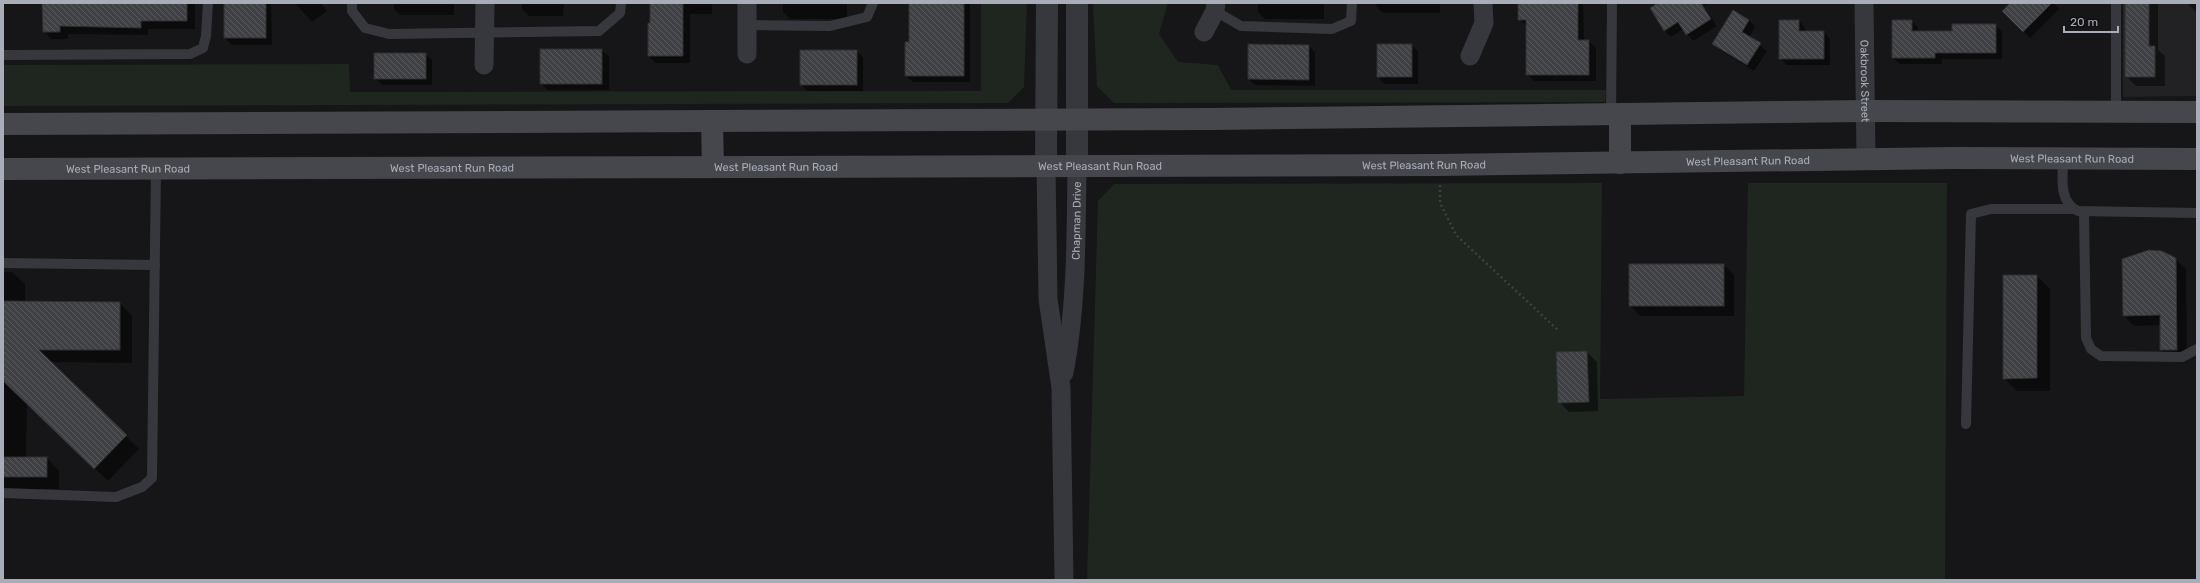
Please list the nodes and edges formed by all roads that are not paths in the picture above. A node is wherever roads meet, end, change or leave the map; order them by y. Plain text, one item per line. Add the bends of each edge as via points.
1 (208, 3) edge
2 (352, 3) edge
3 (486, 3) edge
4 (620, 3) edge
5 (747, 3) edge
6 (873, 3) edge
7 (1047, 3) edge
8 (1077, 3) edge
9 (1352, 3) edge
10 (1483, 3) edge
11 (1612, 3) edge
12 (1864, 3) edge
13 (2116, 3) edge
14 (1215, 7) edge
15 (747, 25) junction
16 (1204, 32) dead end
17 (485, 33) junction
18 (747, 54) dead end
19 (3, 55) edge
20 (1470, 56) dead end
21 (484, 65) dead end
22 (1866, 111) junction
23 (2116, 112) junction
24 (2197, 112) edge
25 (1616, 115) junction
26 (1046, 119) junction
27 (1078, 119) junction
28 (712, 121) junction
29 (3, 124) edge
30 (2063, 158) junction
31 (1866, 159) junction
32 (2197, 160) edge
33 (1620, 163) junction
34 (1046, 166) junction
35 (1077, 166) junction
36 (713, 167) junction
37 (156, 168) junction
38 (3, 169) edge
39 (2072, 209) junction
40 (2084, 212) junction
41 (2197, 213) edge
42 (3, 263) edge
43 (155, 266) junction
44 (2197, 349) edge
45 (1061, 388) junction
46 (1966, 424) dead end
47 (3, 493) edge
48 (1064, 580) edge

1 - 19 lane via 203,48 190,54
2 - 17 lane via 352,11 365,28 390,34
3 - 17 street
4 - 17 lane via 620,13 599,31
5 - 15 street
6 - 15 lane via 867,17 830,26
7 - 26 street, Chapman Drive
8 - 27 street, Chapman Drive
9 - 14 lane via 1351,20 1332,29 1241,26
10 - 20 street via 1484,23
11 - 25 lane
12 - 22 street, Oakbrook Street
13 - 23 lane
14 - 16 street
15 - 18 street
17 - 21 street
22 - 23 main road
22 - 25 main road
22 - 31 street, Oakbrook Street
23 - 24 main road
25 - 27 main road
25 - 33 main road
26 - 27 main road
26 - 28 main road
26 - 34 street, Chapman Drive
27 - 35 street, Chapman Drive
28 - 29 main road
28 - 36 main road
30 - 31 main road, West Pleasant Run Road
30 - 32 main road, West Pleasant Run Road
30 - 39 lane via 2064,197
31 - 33 main road, West Pleasant Run Road
33 - 35 main road, West Pleasant Run Road
34 - 35 main road, West Pleasant Run Road
34 - 36 main road, West Pleasant Run Road
34 - 45 street, Chapman Drive via 1048,299
35 - 45 street, Chapman Drive via 1076,275 1072,332
36 - 37 main road, West Pleasant Run Road
37 - 38 main road, West Pleasant Run Road
37 - 43 lane
39 - 40 lane
39 - 46 lane via 1990,209 1971,214
40 - 41 lane
40 - 44 lane via 2086,338 2091,349 2101,356 2182,357
42 - 43 lane
43 - 47 lane via 152,478 142,487 116,497
45 - 48 street, Chapman Drive

